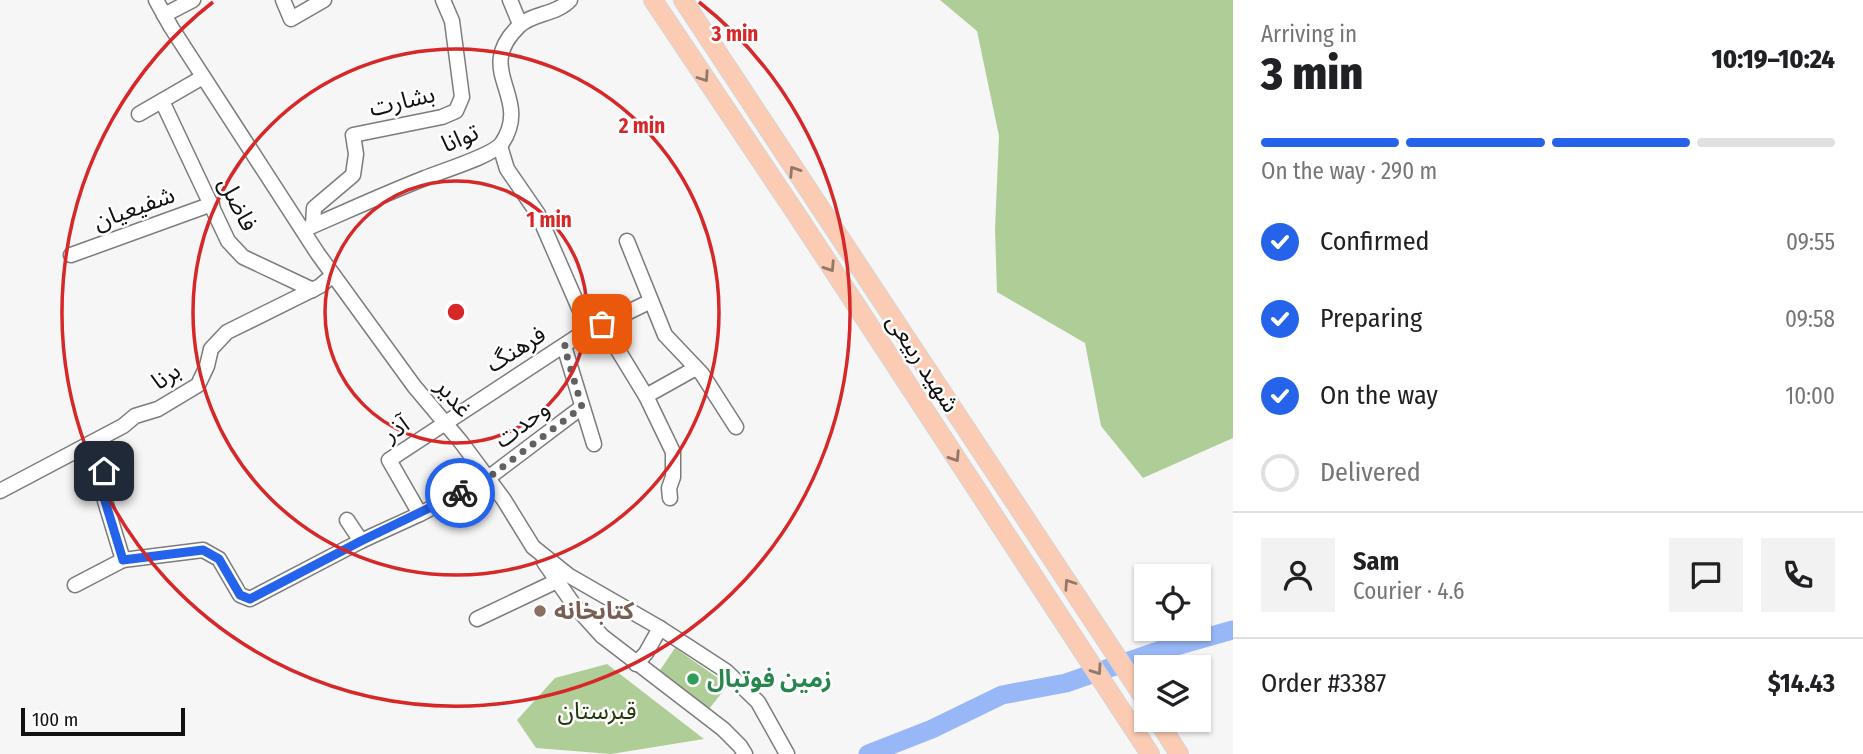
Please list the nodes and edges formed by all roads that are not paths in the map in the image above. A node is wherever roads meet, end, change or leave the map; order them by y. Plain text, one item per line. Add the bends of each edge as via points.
1 (156, 0) edge
2 (193, 0) edge
3 (283, 0) edge
4 (324, 0) edge
5 (443, 0) edge
6 (510, 0) edge
7 (570, 0) edge
8 (653, 0) edge
9 (683, 0) edge
10 (164, 15) junction
11 (520, 24) junction
12 (203, 77) junction
13 (162, 101) junction
14 (139, 114) dead end
15 (500, 146) junction
16 (212, 204) junction
17 (818, 207) junction
18 (799, 218) junction
19 (308, 228) junction
20 (835, 232) junction
21 (627, 241) dead end
22 (815, 244) junction
23 (71, 255) dead end
24 (333, 275) junction
25 (313, 290) junction
26 (651, 301) junction
27 (602, 324) junction
28 (589, 331) junction
29 (564, 346) junction
30 (696, 368) junction
31 (646, 396) junction
32 (582, 407) junction
33 (445, 423) junction
34 (736, 427) dead end
35 (93, 442) junction
36 (594, 444) dead end
37 (488, 478) junction
38 (0, 491) edge
39 (670, 498) dead end
40 (420, 514) junction
41 (347, 520) dead end
42 (361, 541) junction
43 (533, 547) junction
44 (123, 560) junction
45 (557, 581) junction
46 (75, 584) dead end
47 (477, 619) dead end
48 (660, 628) junction
49 (636, 664) junction
50 (1134, 682) edge
51 (1165, 732) edge
52 (745, 754) edge
53 (787, 754) edge
54 (1150, 754) edge
55 (1179, 754) edge

1 - 10 street, غدیر
2 - 10 street
3 - 4 street via 291,19
5 - 19 street, بشارت via 452,21 462,97 456,111 353,135 353,175 314,208
6 - 11 street
7 - 11 street via 564,7
8 -> 18 main road, شهید ربیعی
17 -> 9 main road, شهید ربیعی
10 - 12 street, غدیر
11 - 15 street, توانا via 500,55 512,124
12 - 13 street
12 - 19 street, غدیر
13 - 14 street
13 - 16 street, فاضل
15 - 19 street, توانا
15 - 28 street via 507,169 538,214
16 - 23 street, شفیعیان
16 - 25 street, فاضل via 228,241 243,257
17 - 18 main road
17 - 20 main road, شهید ربیعی
18 - 22 main road, شهید ربیعی
19 - 24 street, غدیر
20 - 22 main road
50 -> 20 main road, شهید ربیعی
21 - 26 street
22 -> 54 main road, شهید ربیعی
24 - 25 street, برنا
24 - 33 street, غدیر
25 - 35 street, برنا via 227,332 211,349 198,385
26 - 27 street, فرهنگ
26 - 30 street via 664,335
27 - 28 street, فرهنگ
27 - 31 street
28 - 29 street, فرهنگ
29 - 32 street
29 - 33 street, فرهنگ
30 - 31 street
30 - 34 street
31 - 39 street via 673,452
32 - 36 street
32 - 37 street, وحدت
33 - 37 street, غدیر
33 - 40 street, آذر via 389,460
35 - 38 street, برنا
35 - 44 street via 104,471 105,501
37 - 40 street, وحدت
37 - 43 street, غدیر
40 - 42 street, وحدت
41 - 42 street
42 - 44 street, وحدت via 250,599 240,595 219,559 203,550
43 - 45 street
43 - 48 street, غدیر via 568,575
44 - 46 street, وحدت
45 - 47 street
45 - 49 street via 602,636
48 - 49 street
48 - 53 street, غدیر via 726,670 758,702
49 - 52 street via 723,729
51 - 55 main road

